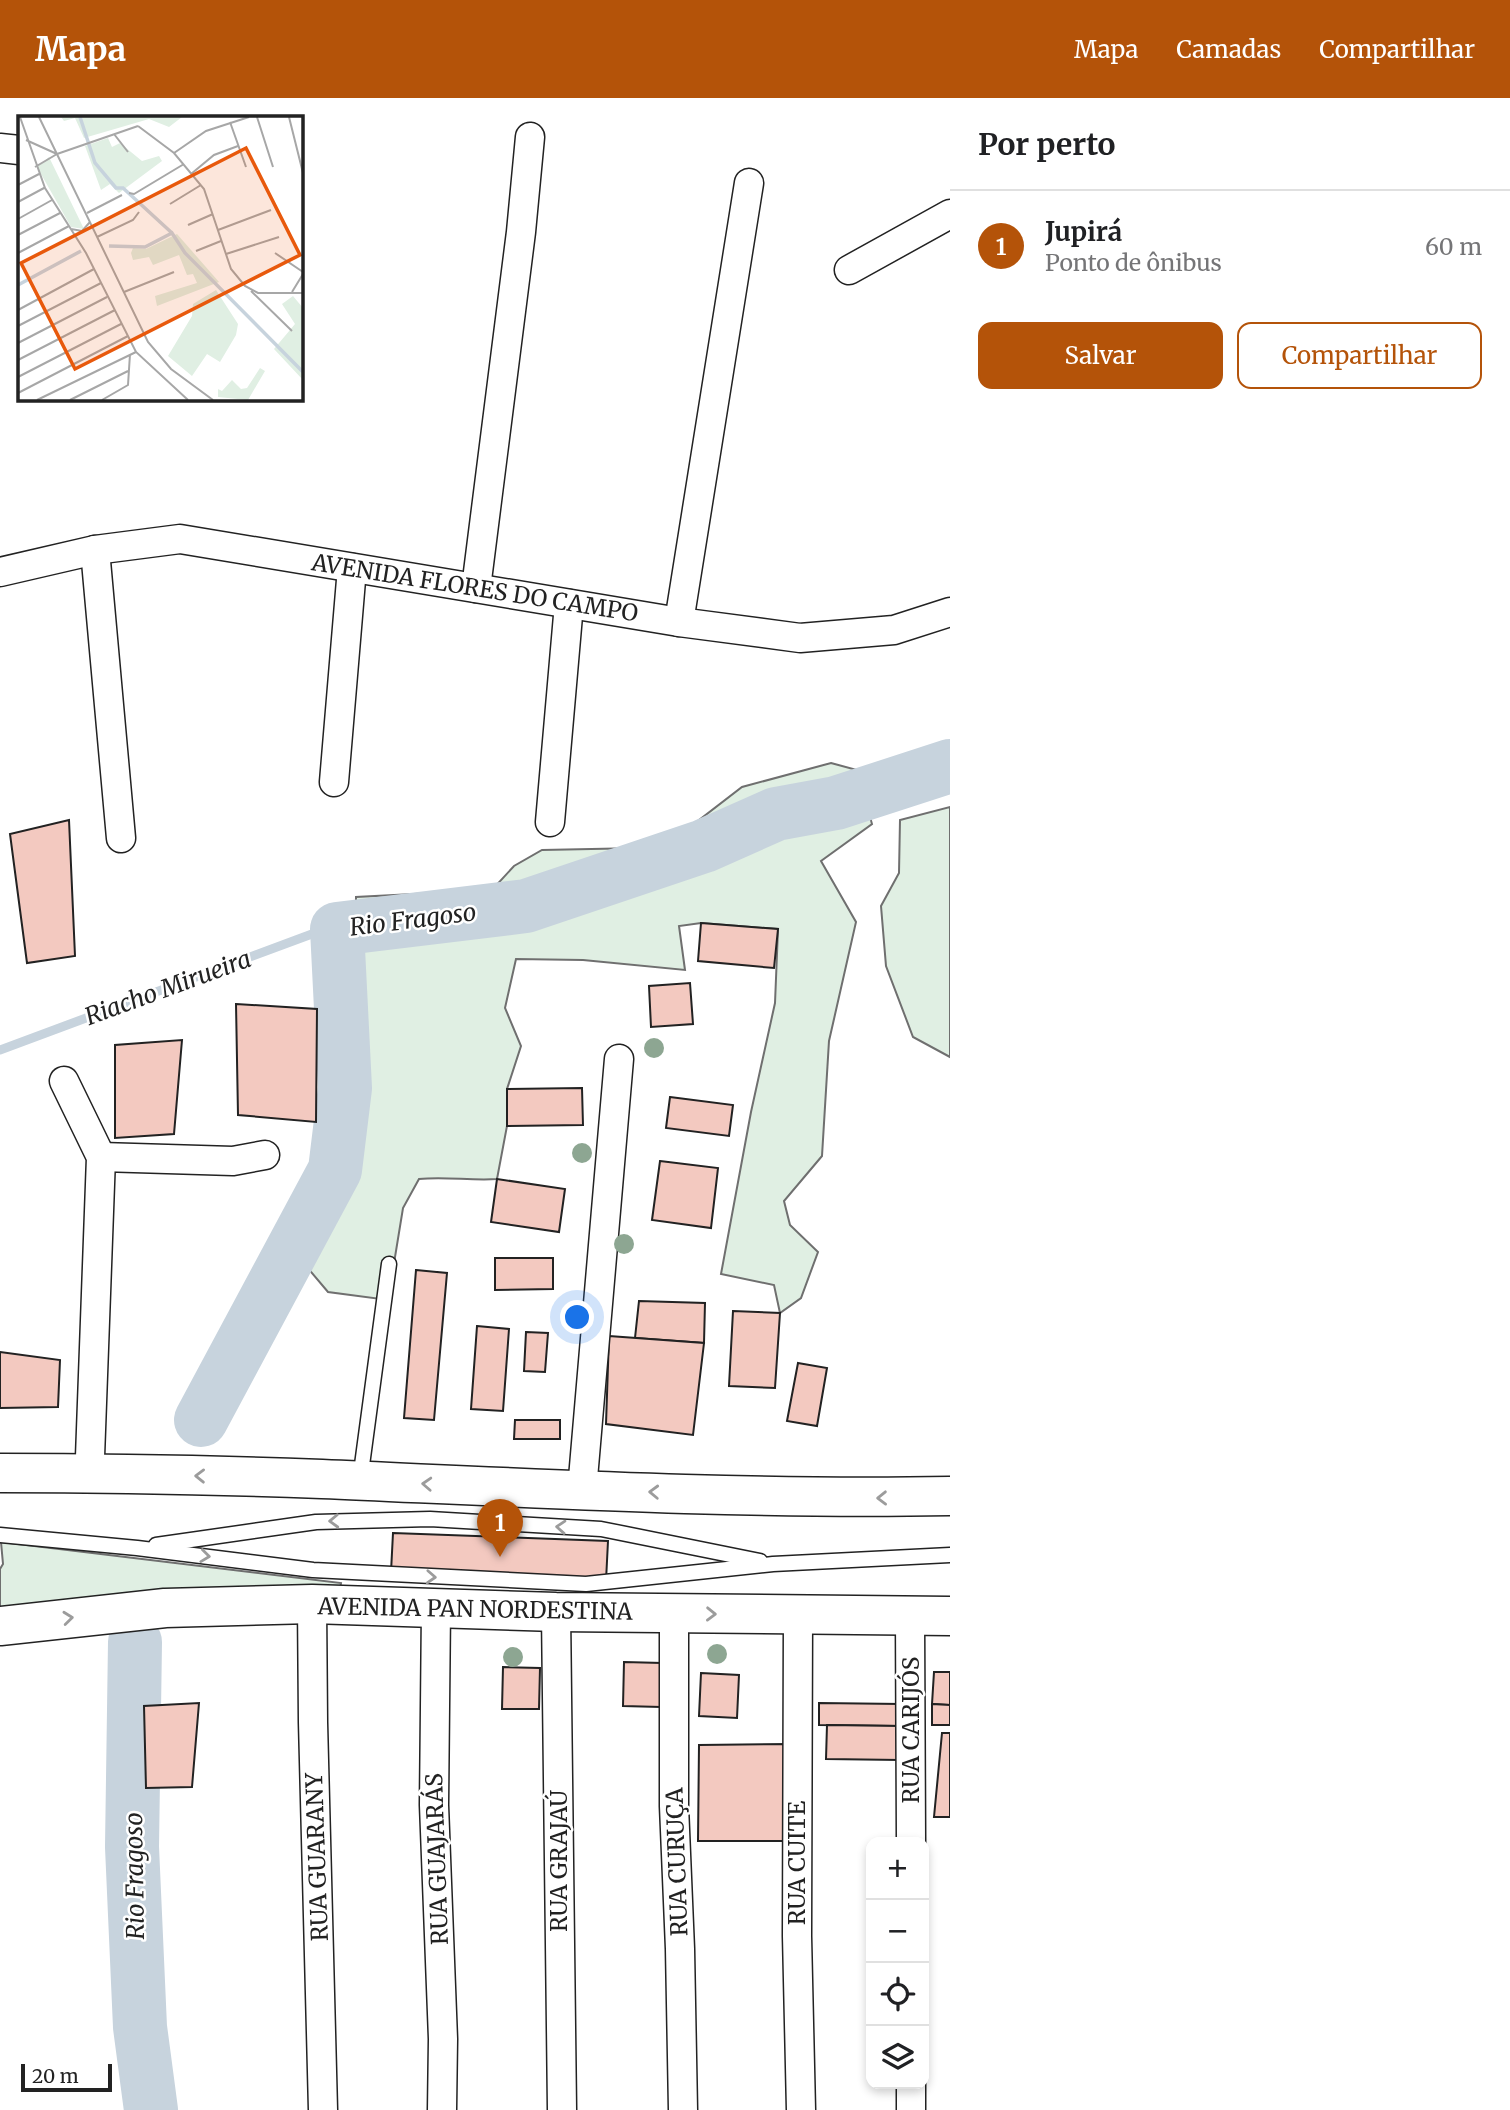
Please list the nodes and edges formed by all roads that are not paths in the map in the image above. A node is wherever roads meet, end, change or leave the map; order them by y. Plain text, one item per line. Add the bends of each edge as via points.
1 (530, 138) dead end
2 (0, 148) edge
3 (18, 150) edge
4 (749, 183) dead end
5 (950, 214) edge
6 (849, 270) dead end
7 (95, 550) junction
8 (352, 568) junction
9 (0, 572) edge
10 (476, 588) junction
11 (569, 604) junction
12 (950, 612) edge
13 (679, 622) junction
14 (334, 782) dead end
15 (550, 822) dead end
16 (121, 838) dead end
17 (620, 1059) dead end
18 (64, 1081) dead end
19 (265, 1155) dead end
20 (101, 1157) junction
21 (389, 1264) dead end
22 (0, 1472) edge
23 (92, 1473) junction
24 (360, 1481) junction
25 (582, 1490) junction
26 (950, 1496) edge
27 (0, 1535) edge
28 (137, 1548) junction
29 (950, 1555) edge
30 (773, 1564) junction
31 (312, 1604) junction
32 (436, 1608) junction
33 (556, 1612) junction
34 (674, 1614) junction
35 (798, 1616) junction
36 (950, 1616) edge
37 (910, 1617) junction
38 (0, 1626) edge
39 (911, 1837) edge
40 (911, 2089) edge
41 (323, 2110) edge
42 (442, 2110) edge
43 (562, 2110) edge
44 (684, 2110) edge
45 (801, 2110) edge
46 (911, 2110) edge

1 - 10 street
2 - 3 street
4 - 13 street
5 - 6 street
7 - 8 street, AVENIDA FLORES DO CAMPO via 180,539
7 - 9 street, AVENIDA FLORES DO CAMPO
7 - 16 street
8 - 10 street, AVENIDA FLORES DO CAMPO
8 - 14 street
10 - 11 street, AVENIDA FLORES DO CAMPO
11 - 13 street, AVENIDA FLORES DO CAMPO
11 - 15 street
12 - 13 street, AVENIDA FLORES DO CAMPO via 894,630 800,638
17 - 25 street
18 - 20 street
19 - 20 street via 233,1161
20 - 23 street
21 - 24 lane
22 - 23 highway
24 -> 23 highway
25 -> 24 highway
26 -> 25 highway
27 - 28 lane
28 -> 30 lane via 313,1570 586,1584
30 -> 28 lane via 601,1529 430,1518 316,1522
29 - 30 lane
31 - 32 highway, AVENIDA PAN NORDESTINA
38 -> 31 highway, AVENIDA PAN NORDESTINA via 165,1608
31 - 41 street, RUA GUARANY
32 - 33 highway, AVENIDA PAN NORDESTINA
32 - 42 street, RUA GUAJARÁS via 434,1805
33 - 34 highway, AVENIDA PAN NORDESTINA
33 - 43 street, RUA GRAJAÚ
34 -> 35 highway, AVENIDA PAN NORDESTINA
34 - 44 street, RUA CURUÇA via 674,1806
35 - 37 highway, AVENIDA PAN NORDESTINA
35 - 45 street, RUA CUITE
36 - 37 highway, AVENIDA PAN NORDESTINA
37 - 39 street, RUA CARIJÓS
40 - 46 street

